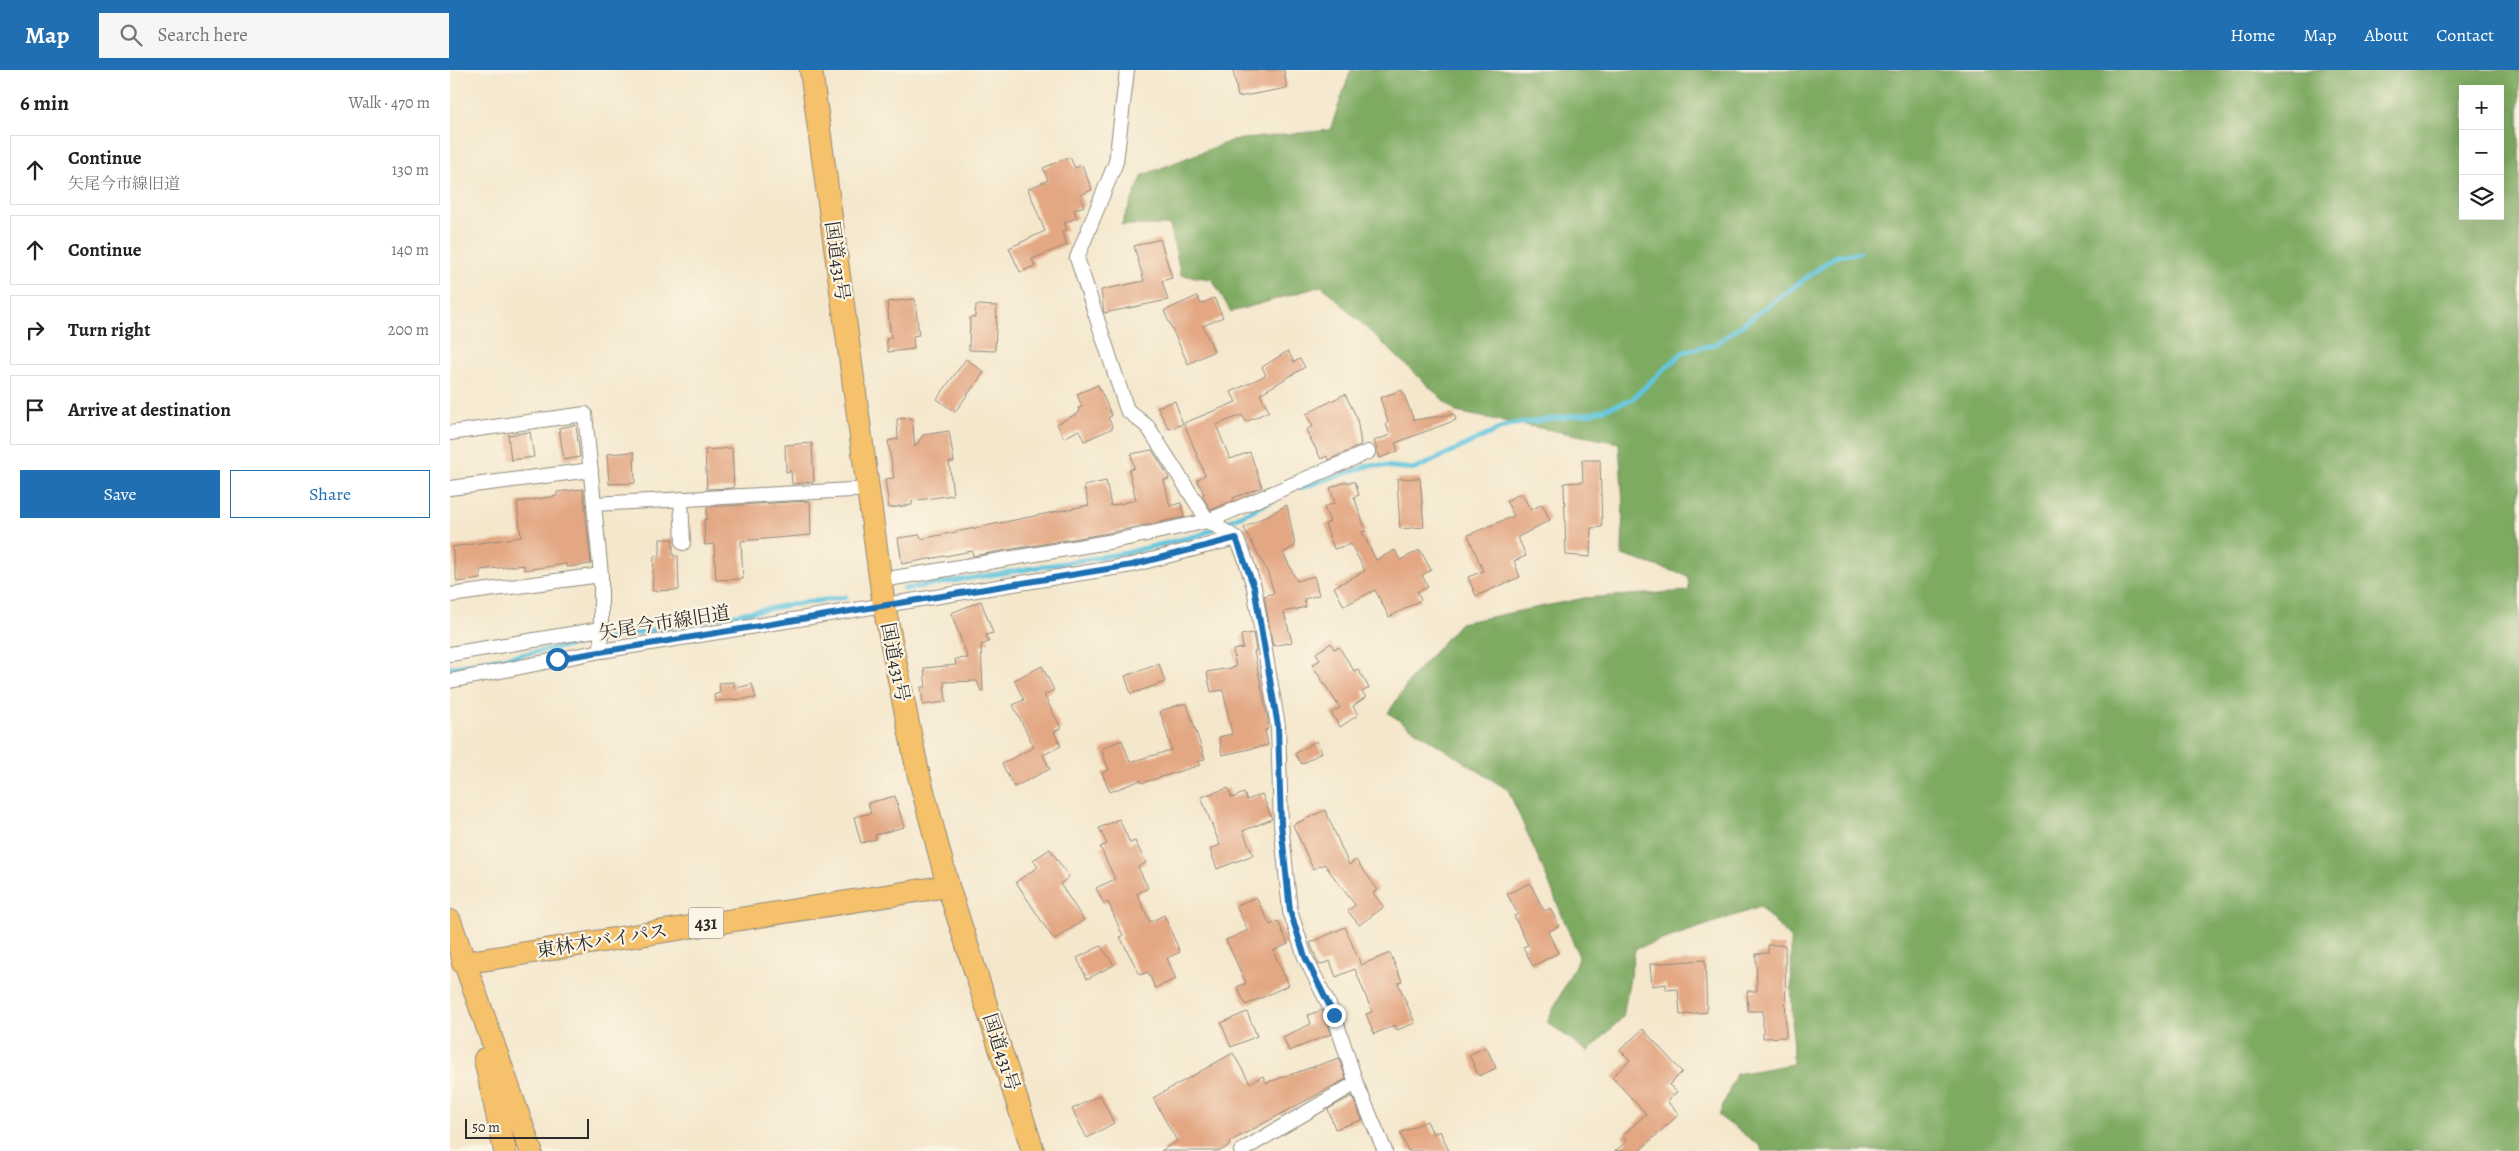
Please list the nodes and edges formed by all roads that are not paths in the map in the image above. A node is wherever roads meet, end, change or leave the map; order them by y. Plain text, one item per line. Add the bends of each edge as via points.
1 (811, 70) edge
2 (1127, 70) edge
3 (450, 433) edge
4 (1368, 452) dead end
5 (591, 470) junction
6 (450, 488) edge
7 (870, 489) junction
8 (681, 499) junction
9 (594, 504) junction
10 (1208, 521) junction
11 (1236, 538) junction
12 (683, 543) dead end
13 (601, 575) junction
14 (882, 580) junction
15 (450, 595) edge
16 (884, 606) junction
17 (601, 629) junction
18 (601, 651) junction
19 (450, 654) edge
20 (450, 681) edge
21 (948, 886) junction
22 (450, 921) edge
23 (463, 962) junction
24 (1356, 1083) junction
25 (505, 1151) edge
26 (531, 1151) edge
27 (1033, 1151) edge
28 (1241, 1151) edge
29 (1385, 1151) edge

1 - 7 highway, 国道431号
2 - 10 street via 1116,162 1077,258 1127,410 1148,427
3 - 5 street via 586,414
4 - 10 street
5 - 6 street
5 - 9 street
7 - 8 street
7 - 14 highway, 国道431号
8 - 9 street
8 - 12 street
9 - 13 street
10 - 11 street
10 - 14 street via 1114,541
11 - 16 street, 矢尾今市線旧道 via 1132,565
11 - 24 street via 1254,587 1278,726 1281,824 1290,911 1305,957 1334,1015
13 - 15 street
13 - 17 street
14 - 16 highway, 国道431号
16 - 18 street, 矢尾今市線旧道
16 - 21 highway, 国道431号 via 917,768
17 - 18 street
17 - 19 street
18 - 20 street, 矢尾今市線旧道
21 - 23 highway, 東林木バイパス / 431
21 - 27 highway, 国道431号
22 - 23 highway
23 - 25 highway
23 - 26 highway
24 - 28 street
24 - 29 street

